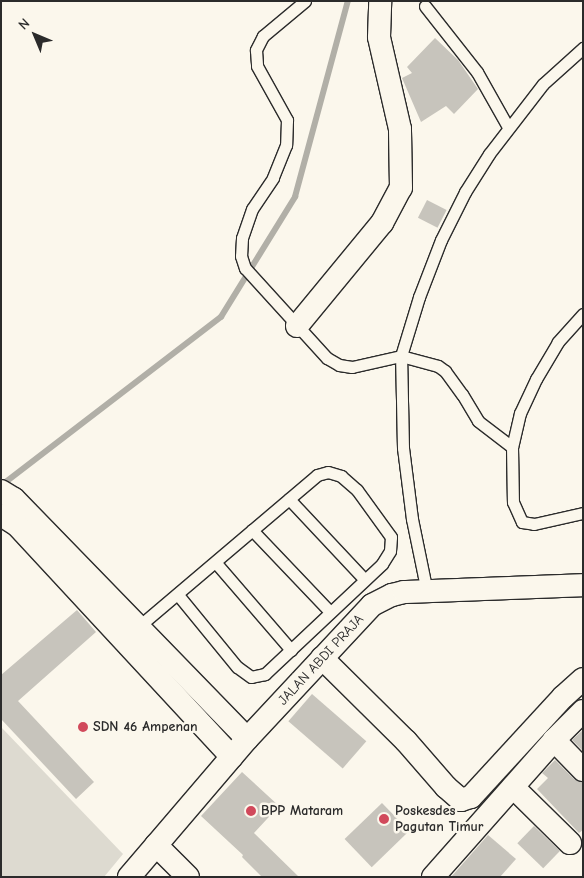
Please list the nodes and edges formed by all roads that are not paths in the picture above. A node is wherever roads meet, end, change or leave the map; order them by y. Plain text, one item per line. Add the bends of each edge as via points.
1 (305, 1) edge
2 (380, 1) edge
3 (425, 6) dead end
4 (583, 48) edge
5 (508, 127) junction
6 (583, 314) edge
7 (294, 322) junction
8 (401, 356) junction
9 (512, 447) junction
10 (289, 500) junction
11 (6, 502) edge
12 (583, 513) edge
13 (252, 530) junction
14 (216, 563) junction
15 (364, 579) junction
16 (583, 585) edge
17 (427, 592) junction
18 (178, 595) junction
19 (330, 612) junction
20 (138, 627) junction
21 (291, 650) junction
22 (322, 658) junction
23 (583, 679) edge
24 (583, 711) edge
25 (248, 739) junction
26 (554, 740) junction
27 (232, 757) junction
28 (583, 770) edge
29 (513, 787) junction
30 (570, 843) dead end
31 (156, 845) junction
32 (129, 877) edge
33 (188, 877) edge
34 (433, 877) edge

1 - 7 lane via 263,36 256,50 257,66 287,120 286,145 273,178 252,209 242,238 241,256 245,268
2 - 7 street via 379,37 400,129 401,188 382,223
3 - 5 lane via 477,72
4 - 5 lane via 543,84
5 - 8 lane via 465,192 442,240
6 - 9 lane via 558,342 536,379 520,413
7 - 8 lane via 327,358 339,365 360,367
8 - 9 lane via 438,366 462,394 478,421
8 - 17 lane via 403,448 412,519
9 - 12 lane via 513,502 522,522 534,524
10 - 13 lane
10 - 15 lane
10 - 15 lane via 317,475 328,472 341,476 357,490 391,537 390,550 382,564
11 - 20 street
11 - 27 street via 17,526
13 - 14 lane
13 - 19 lane
14 - 18 lane
14 - 21 lane
15 - 19 lane
16 - 17 street, JALAN ABDI PRAJA
17 - 22 street, JALAN ABDI PRAJA via 392,595 372,605
18 - 20 lane
18 - 21 lane via 237,667 251,677 266,674
19 - 21 lane
20 - 25 street
22 - 23 street via 461,800 471,797
22 - 25 street, JALAN ABDI PRAJA
24 - 26 street
25 - 27 street, JALAN ABDI PRAJA
26 - 28 street
26 - 29 street
27 - 31 street, JALAN ABDI PRAJA
29 - 30 street
29 - 34 street
31 - 32 street, JALAN ABDI PRAJA
31 - 33 street

